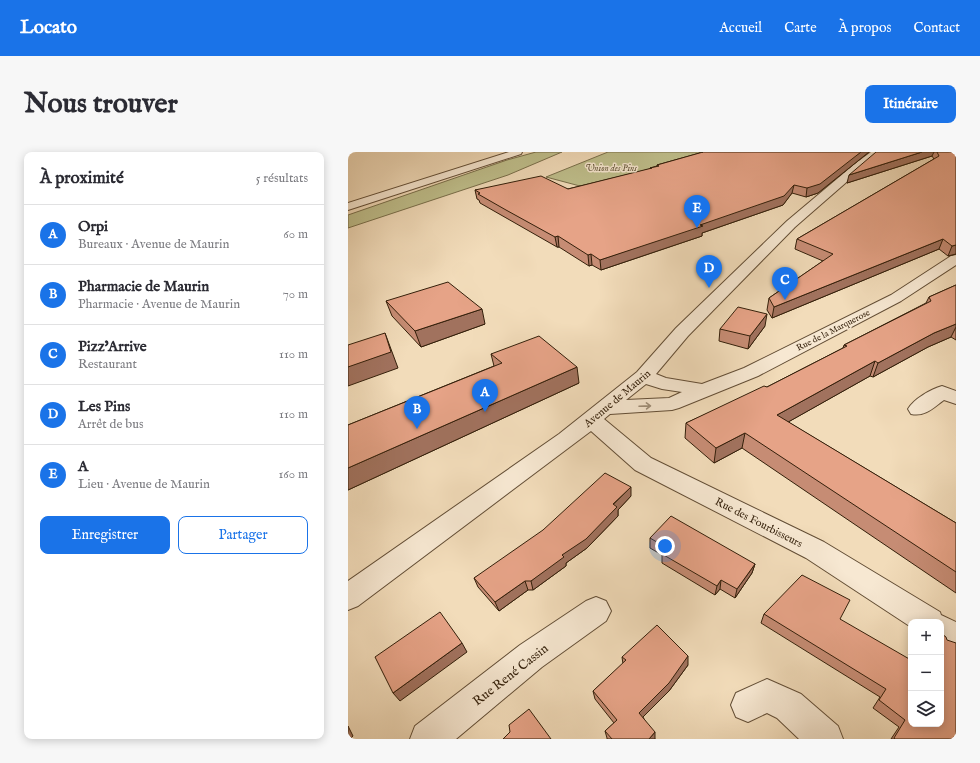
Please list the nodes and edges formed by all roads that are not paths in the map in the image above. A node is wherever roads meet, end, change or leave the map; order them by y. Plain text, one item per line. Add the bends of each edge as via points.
1 (518, 152) edge
2 (876, 152) edge
3 (348, 206) edge
4 (956, 260) edge
5 (644, 376) junction
6 (704, 390) junction
7 (956, 398) edge
8 (918, 409) dead end
9 (599, 414) junction
10 (348, 597) edge
11 (596, 611) dead end
12 (924, 619) edge
13 (944, 631) edge
14 (956, 639) edge
15 (748, 705) dead end
16 (428, 739) edge
17 (825, 739) edge

1 - 3 street
2 - 5 street, Avenue de Maurin via 790,224 682,332
4 - 6 street, Rue de la Marquerose via 889,302 751,372
5 - 6 street via 662,383
5 - 9 street, Avenue de Maurin
9 -> 6 street, Rue de la Marquerose via 672,404
7 - 8 street via 942,392
9 - 10 street, Avenue de Maurin
9 - 12 street, Rue des Fourbisseurs via 605,431 643,464 815,550
11 - 16 street, Rue René Cassin via 531,656
13 - 14 street
15 - 17 street via 767,696 789,706

